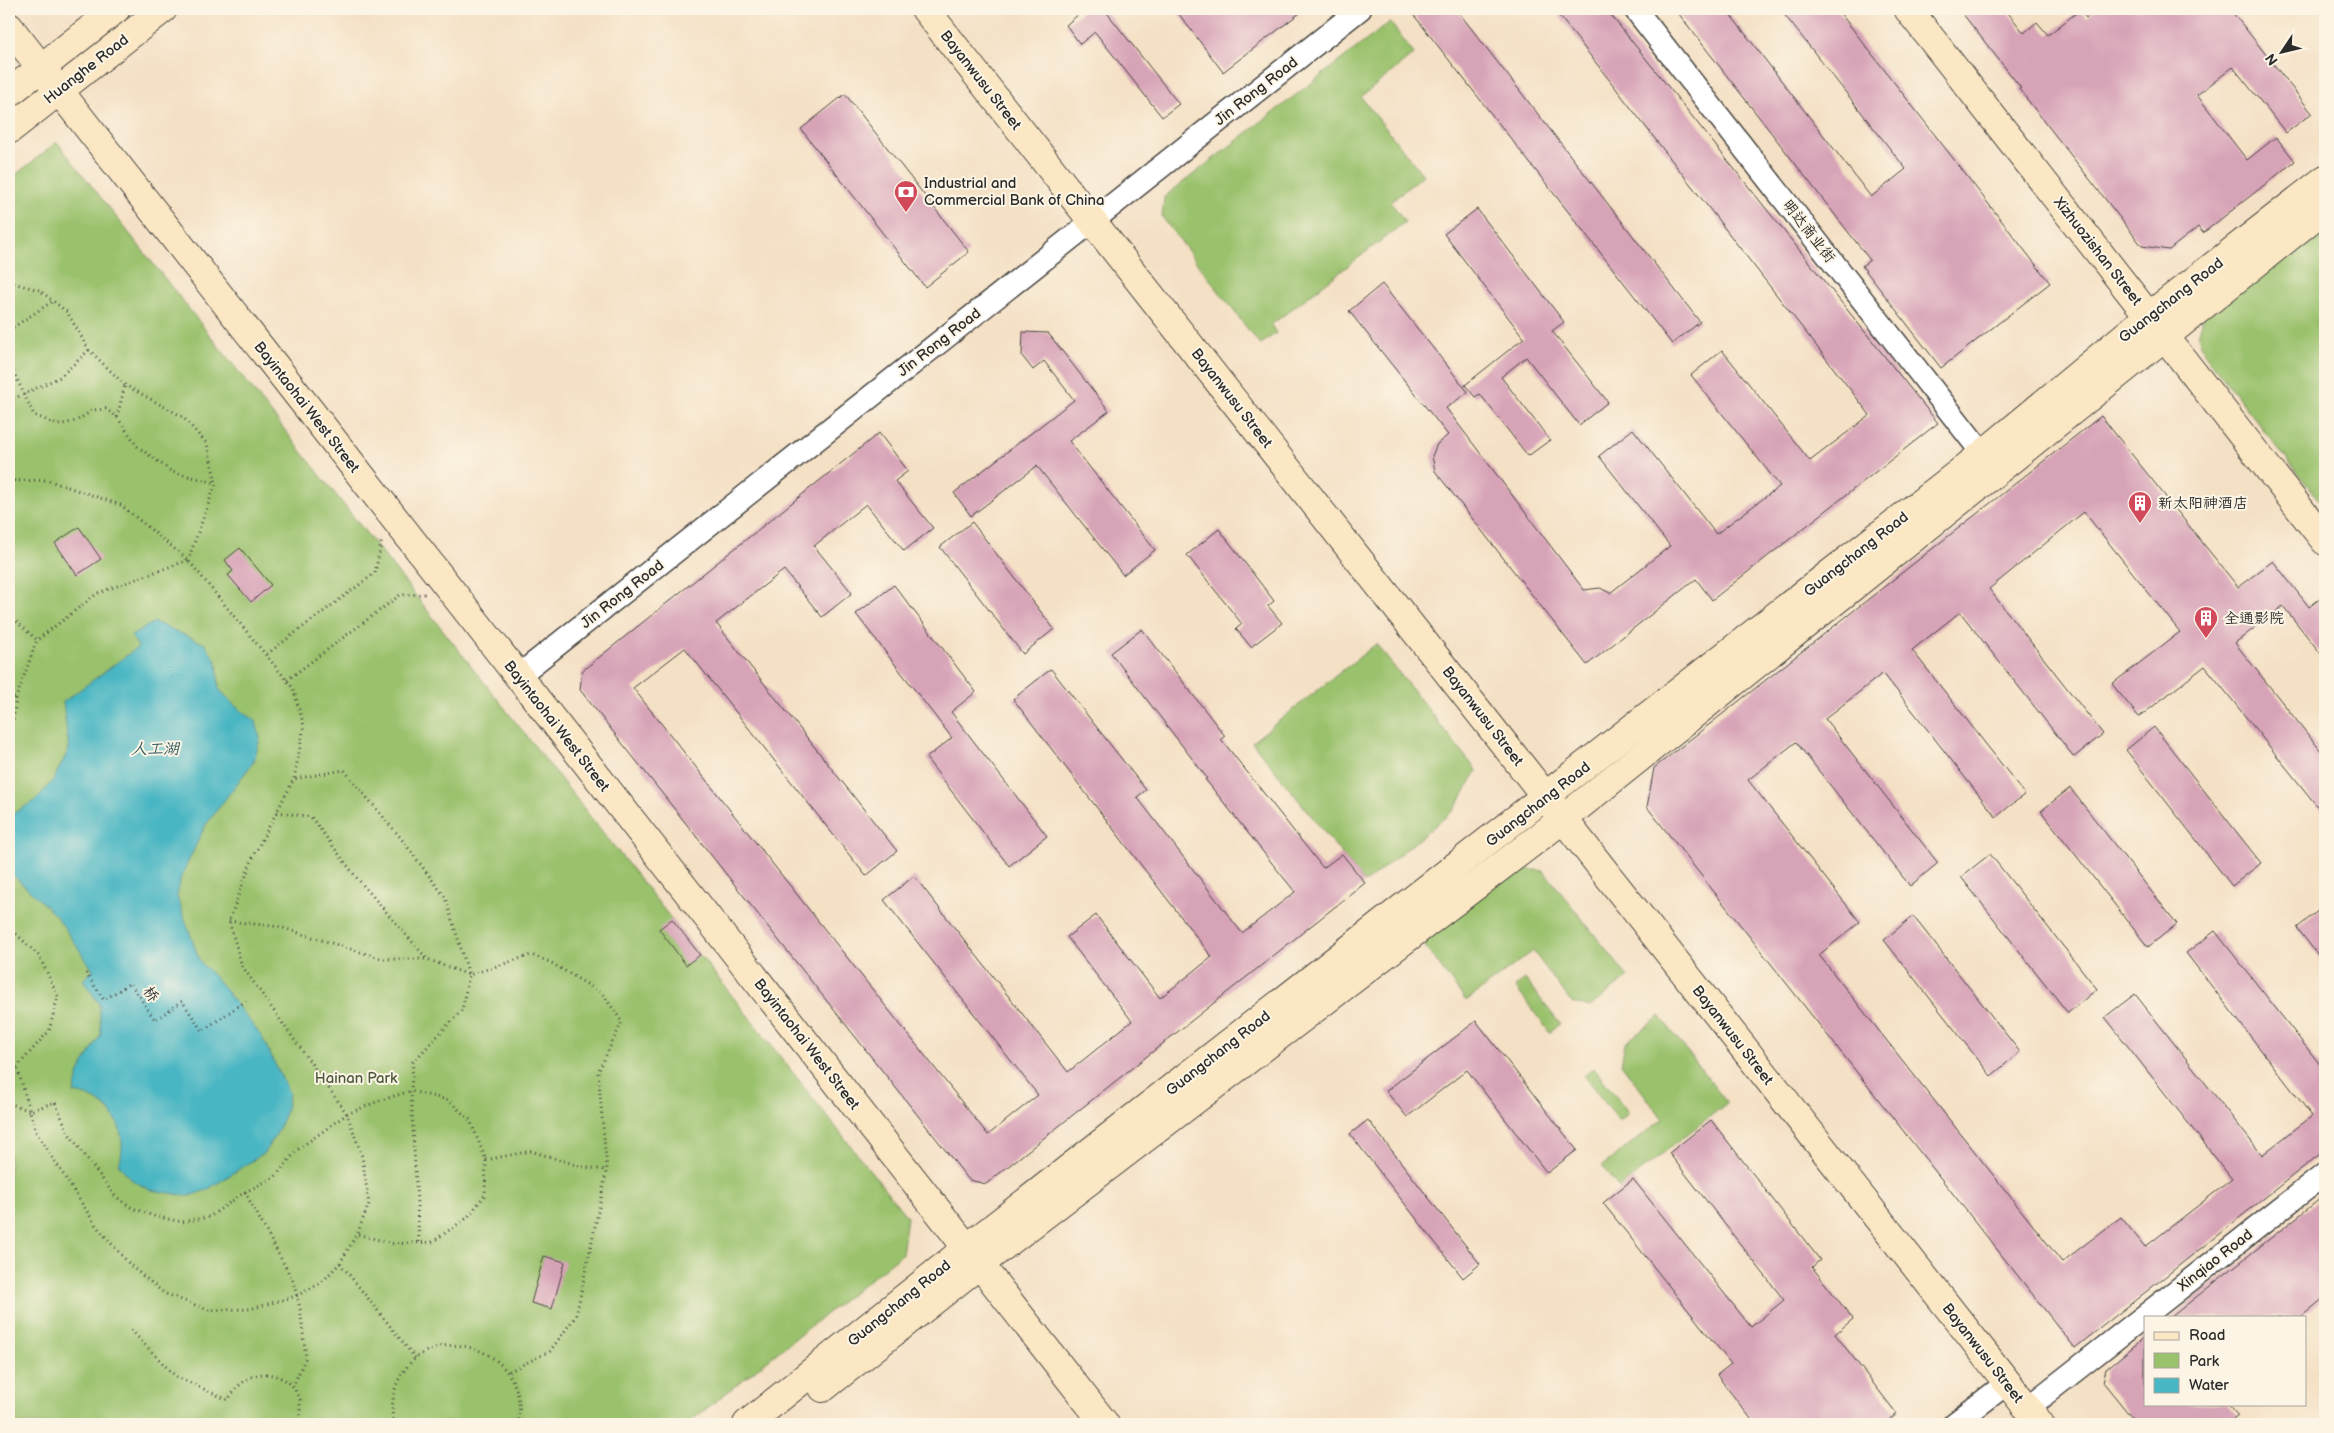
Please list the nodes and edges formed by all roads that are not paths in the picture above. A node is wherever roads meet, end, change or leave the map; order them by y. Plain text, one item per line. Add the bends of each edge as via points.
1 (116, 9) edge
2 (163, 9) edge
3 (925, 9) edge
4 (938, 9) edge
5 (1360, 9) edge
6 (1635, 9) edge
7 (1908, 9) edge
8 (9, 27) edge
9 (41, 68) junction
10 (58, 91) junction
11 (9, 93) edge
12 (9, 130) edge
13 (2325, 179) edge
14 (2325, 208) edge
15 (1096, 218) junction
16 (2157, 326) junction
17 (1983, 454) junction
18 (2325, 540) edge
19 (518, 676) junction
20 (1558, 805) junction
21 (2325, 1174) edge
22 (974, 1256) junction
23 (2154, 1316) edge
24 (2144, 1324) edge
25 (2007, 1383) junction
26 (2037, 1413) edge
27 (746, 1424) edge
28 (776, 1424) edge
29 (1105, 1424) edge
30 (1954, 1424) edge
31 (2052, 1424) edge

1 - 9 street, Huanghe Road
2 - 10 street, Huanghe Road
3 - 15 street, Bayanwusu Street
4 - 15 street, Bayanwusu Street
5 - 15 street, Jin Rong Road
6 - 17 street, 明达商业街
7 - 16 street, Xizhuozishan Street
8 - 9 street, Bayintaohai West Street
9 - 10 street, Bayintaohai West Street
9 - 11 street, Huanghe Road
10 - 12 street, Huanghe Road
10 - 19 street, Bayintaohai West Street
13 - 16 street, Guangchang Road
14 - 16 street, Guangchang Road
15 - 19 street, Jin Rong Road
15 - 20 street, Bayanwusu Street
16 - 17 street, Guangchang Road
16 - 18 street, Xizhuozishan Street
16 - 20 street, Guangchang Road
17 - 20 street, Guangchang Road
19 - 22 street, Bayintaohai West Street
20 - 22 street, Guangchang Road
20 - 25 street, Bayanwusu Street
20 - 26 street, Bayanwusu Street
21 - 23 street, Xinqiao Road
22 - 27 street, Guangchang Road
22 - 28 street, Guangchang Road
22 - 29 street, Bayintaohai West Street
24 - 26 street, Xinqiao Road
25 - 26 street, Bayanwusu Street
25 - 30 street
26 - 31 street, Bayanwusu Street

